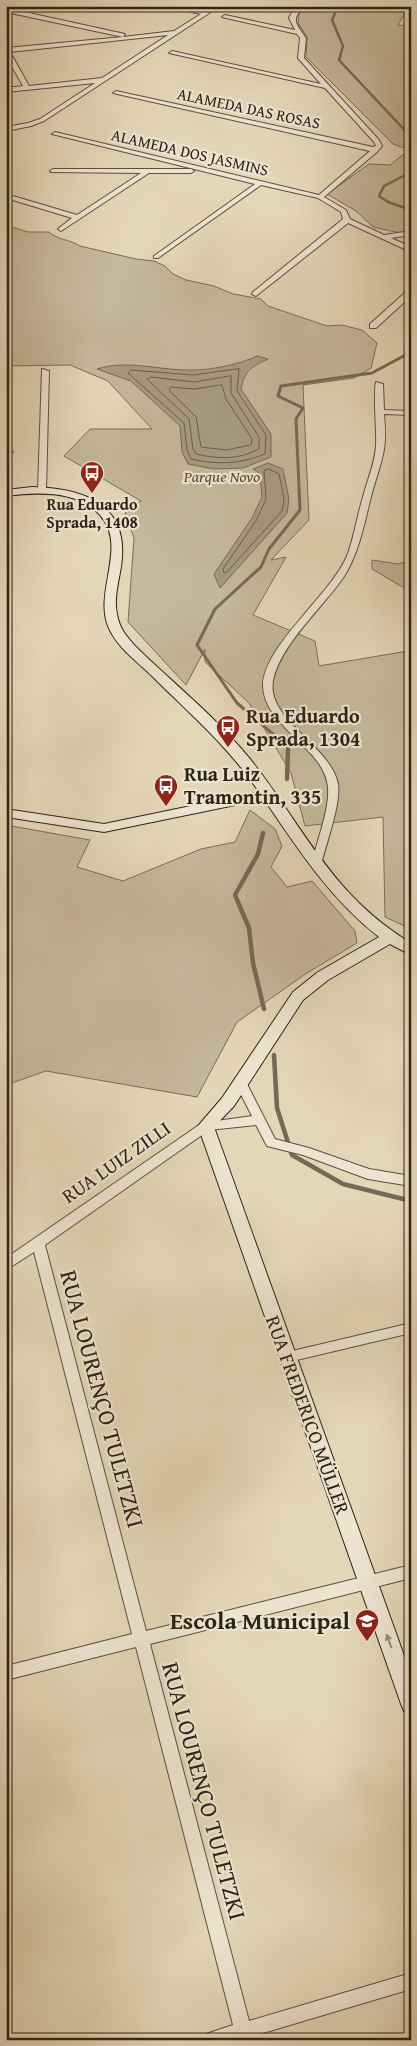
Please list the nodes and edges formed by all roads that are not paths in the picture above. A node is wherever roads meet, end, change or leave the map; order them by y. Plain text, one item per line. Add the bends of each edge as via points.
1 (166, 6) edge
2 (217, 6) edge
3 (302, 6) edge
4 (6, 10) edge
5 (207, 13) junction
6 (225, 18) dead end
7 (176, 33) junction
8 (300, 33) junction
9 (135, 38) junction
10 (7, 51) edge
11 (172, 53) dead end
12 (105, 79) junction
13 (328, 87) junction
14 (27, 88) junction
15 (6, 90) edge
16 (116, 93) dead end
17 (17, 128) junction
18 (6, 129) edge
19 (55, 134) dead end
20 (6, 135) edge
21 (376, 150) junction
22 (52, 171) dead end
23 (148, 171) junction
24 (211, 171) junction
25 (260, 183) junction
26 (6, 196) edge
27 (320, 197) junction
28 (78, 218) junction
29 (348, 220) junction
30 (61, 229) dead end
31 (411, 233) edge
32 (384, 237) junction
33 (411, 238) edge
34 (392, 241) junction
35 (411, 250) edge
36 (156, 257) dead end
37 (411, 292) edge
38 (256, 294) dead end
39 (373, 326) dead end
40 (44, 371) dead end
41 (379, 384) dead end
42 (381, 412) junction
43 (411, 413) edge
44 (42, 490) junction
45 (6, 493) edge
46 (268, 794) junction
47 (6, 813) edge
48 (316, 865) junction
49 (390, 937) junction
50 (411, 950) edge
51 (240, 1083) junction
52 (258, 1120) junction
53 (206, 1126) junction
54 (411, 1181) edge
55 (38, 1243) junction
56 (6, 1265) edge
57 (411, 1328) edge
58 (288, 1357) junction
59 (411, 1571) edge
60 (368, 1582) junction
61 (141, 1639) junction
62 (6, 1673) edge
63 (411, 1704) edge
64 (411, 1981) edge
65 (243, 2031) junction
66 (212, 2040) edge

1 - 5 street
2 - 5 street
3 - 8 street via 292,18
4 - 9 street
5 - 7 street
6 - 8 street
7 - 9 street
7 - 12 street
8 - 13 street via 303,42 300,56
9 - 10 street
10 - 14 street
11 - 13 street
12 - 14 street
12 - 17 street via 42,120
13 - 21 street via 379,143
14 - 15 street
16 - 21 street, ALAMEDA DAS ROSAS
17 - 18 street
17 - 20 street
19 - 24 street, ALAMEDA DOS JASMINS
21 - 27 street
22 - 23 street
23 - 24 street
23 - 28 street
24 - 25 street, ALAMEDA DOS JASMINS
25 - 27 street, ALAMEDA DOS JASMINS
25 - 36 street
26 - 28 street
27 - 29 street, ALAMEDA DOS JASMINS via 344,211
28 - 30 street
29 - 32 street, ALAMEDA DOS JASMINS
29 - 38 street
31 - 32 street
32 - 34 street, ALAMEDA DOS JASMINS
33 - 34 street
34 - 35 street, ALAMEDA DOS JASMINS
37 - 39 street
40 - 44 street
41 - 42 street
42 - 43 street
42 - 48 street via 380,449 351,556 280,652 268,686 273,705 326,765 332,777 335,789
44 - 45 main road
44 - 46 main road via 78,498 105,515 114,530 117,546 110,606 113,625 128,645 241,757
46 - 47 main road via 104,828
46 - 48 main road
48 - 49 main road via 346,900
49 - 50 main road
49 - 51 main road, RUA LUIZ ZILLI via 323,976 298,996
51 - 52 street
51 - 53 main road, RUA LUIZ ZILLI
52 - 53 street
52 - 54 street via 268,1141 280,1146 368,1174
53 - 55 street, RUA LUIZ ZILLI
53 - 58 main road, RUA FREDERICO MÜLLER
55 - 56 street, RUA LUIZ ZILLI
55 - 61 street, RUA LOURENÇO TULETZKI
57 - 58 street
58 - 60 main road, RUA FREDERICO MÜLLER
59 - 60 street
60 - 61 street
63 -> 60 main road, RUA FREDERICO MÜLLER
61 - 62 street
61 - 65 street, RUA LOURENÇO TULETZKI
64 - 65 street
65 - 66 street

